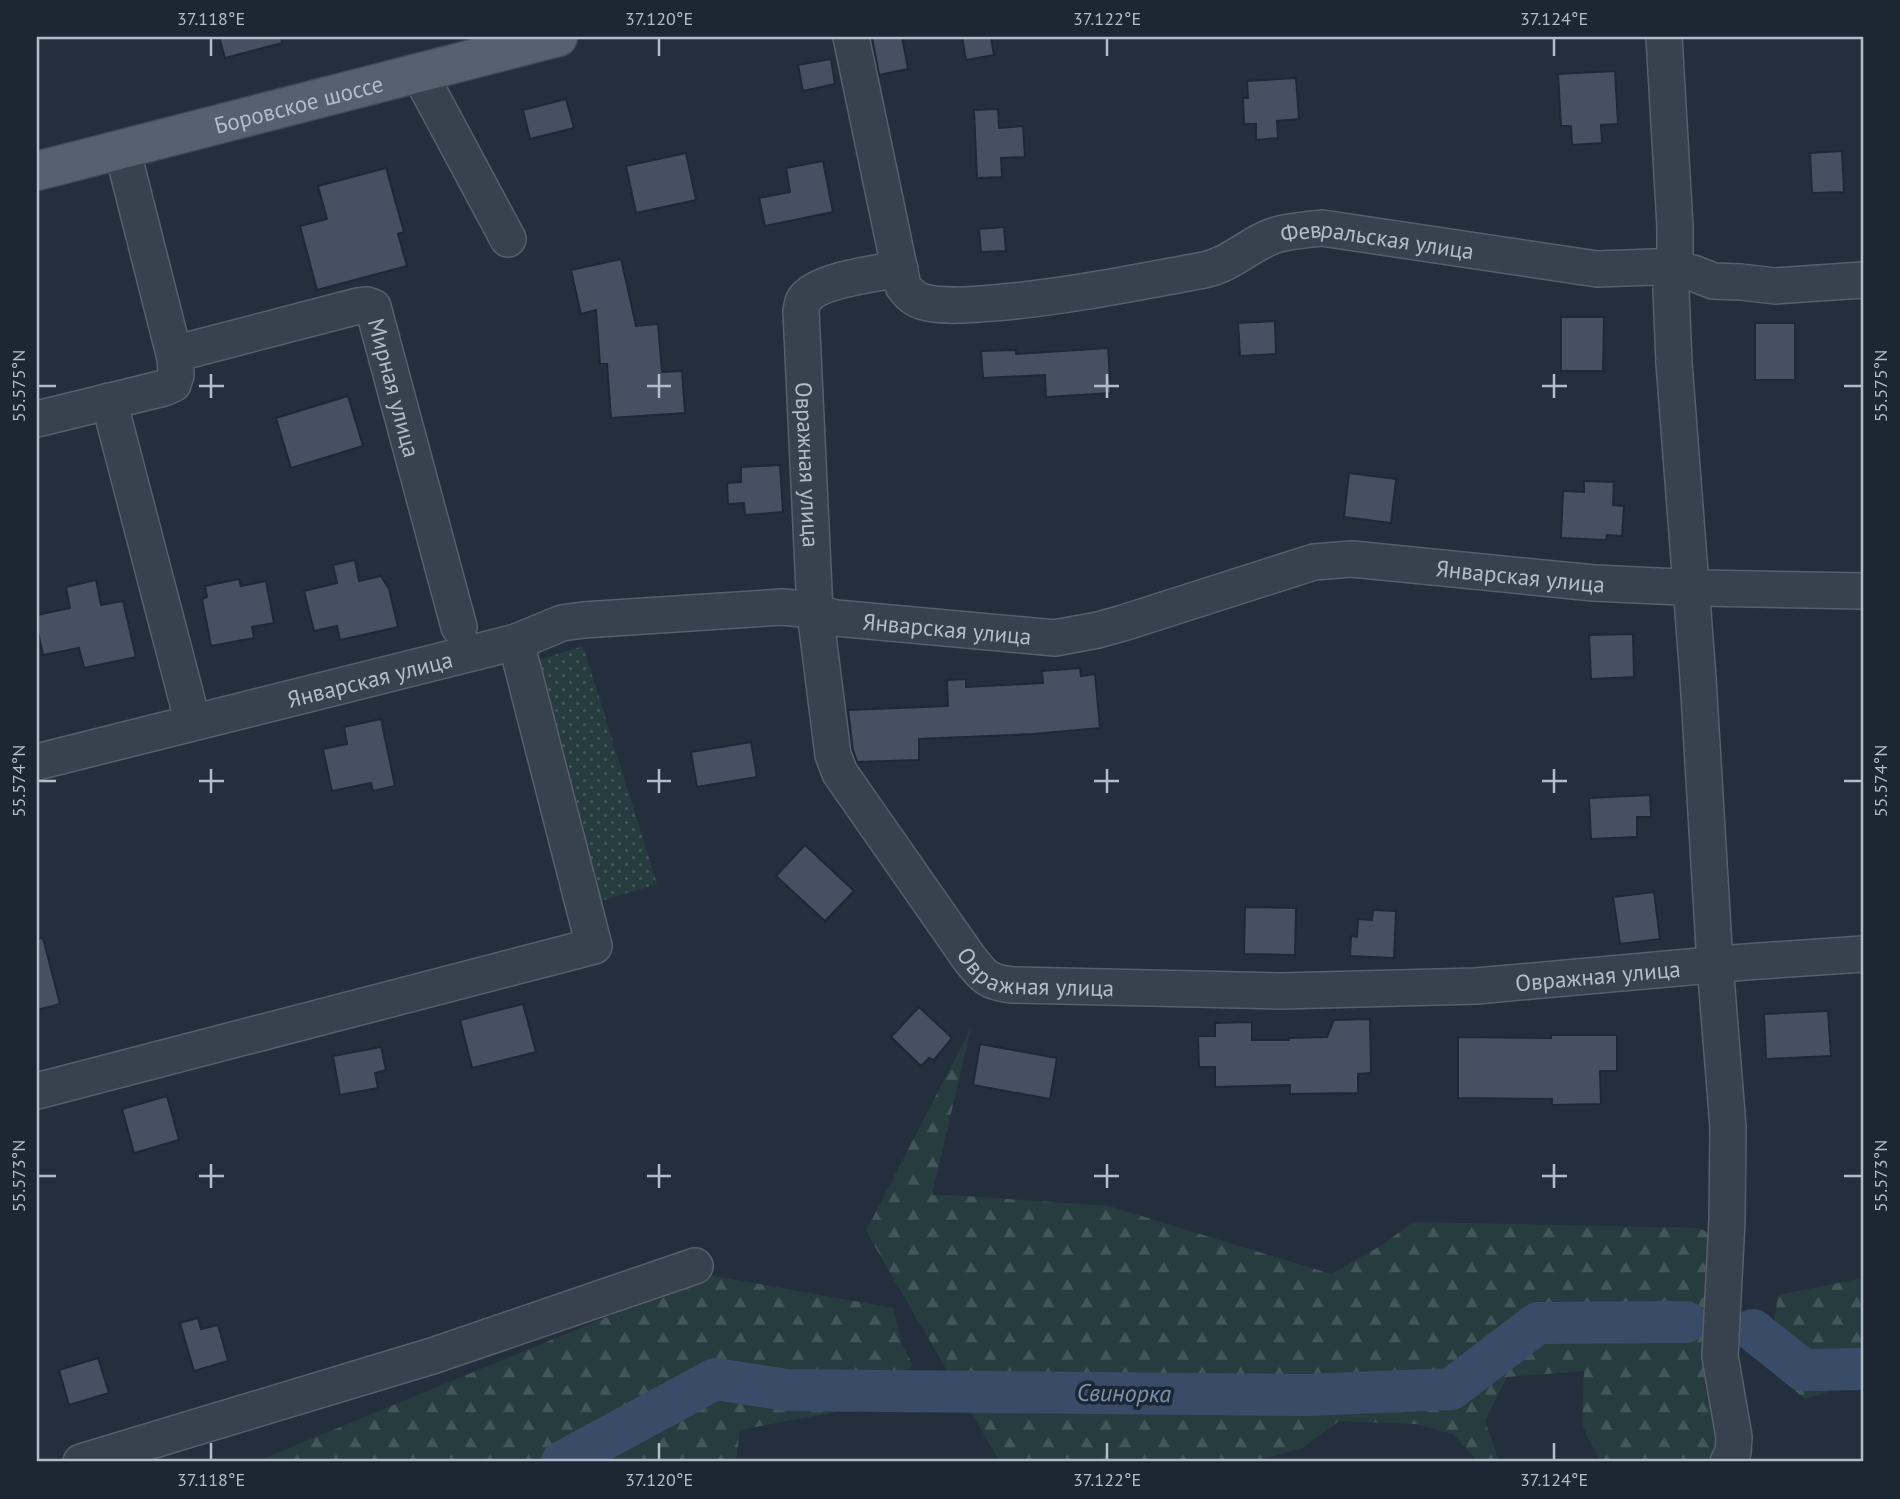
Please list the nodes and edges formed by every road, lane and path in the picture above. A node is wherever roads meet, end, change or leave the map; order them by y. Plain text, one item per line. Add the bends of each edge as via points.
1 (558, 37) edge
2 (851, 37) edge
3 (1664, 37) edge
4 (419, 73) junction
5 (122, 149) junction
6 (37, 171) edge
7 (508, 239) dead end
8 (1674, 269) junction
9 (902, 278) junction
10 (1863, 280) edge
11 (174, 354) junction
12 (109, 401) junction
13 (37, 419) edge
14 (1690, 587) junction
15 (1863, 591) edge
16 (815, 612) junction
17 (459, 627) dead end
18 (516, 642) junction
19 (188, 704) dead end
20 (37, 762) edge
21 (1863, 954) edge
22 (1715, 964) junction
23 (37, 1091) edge
24 (695, 1266) dead end
25 (80, 1462) edge
26 (1728, 1462) edge

1 - 4 main road, Боровское шоссе
2 - 9 street
3 - 8 street
4 - 5 main road, Боровское шоссе
4 - 7 street
5 - 6 main road, Боровское шоссе
5 - 11 street
8 - 9 street, Февральская улица via 1597,269 1322,228 1273,236 1219,267 1043,298 980,304 921,302 908,293
8 - 10 street, Февральская улица via 1713,281 1775,286
8 - 14 street via 1674,363
9 - 16 street, Овражная улица via 859,276 831,283 810,294 801,311
11 - 12 street via 173,384
11 - 17 street, Мирная улица via 358,306 373,307
12 - 13 street
12 - 19 street
14 - 15 street, Январская улица
14 - 16 street, Январская улица via 1594,583 1352,559 1314,562 1110,627 1055,638 836,618
14 - 22 street
16 - 18 street, Январская улица via 782,607 583,620
16 - 22 street, Овражная улица via 833,755 840,773 969,958 998,984 1281,991 1412,988
18 - 20 street, Январская улица
18 - 23 street via 594,946
21 - 22 street, Овражная улица
22 - 26 street via 1728,1127 1720,1356 1734,1437
24 - 25 street via 432,1356

